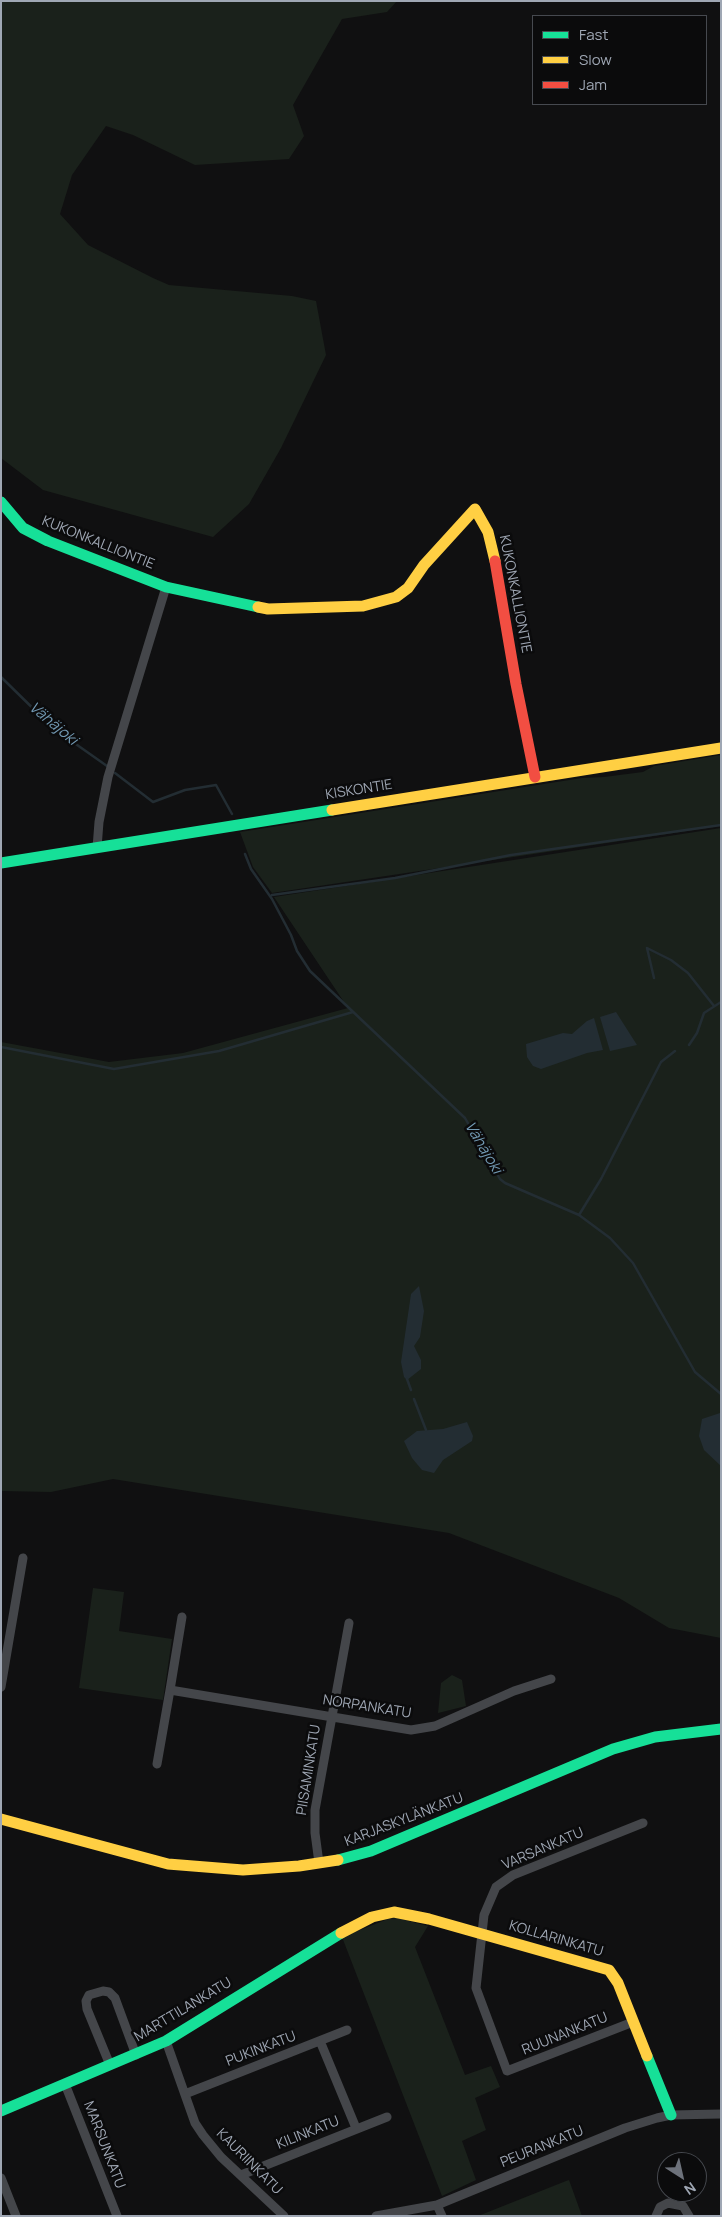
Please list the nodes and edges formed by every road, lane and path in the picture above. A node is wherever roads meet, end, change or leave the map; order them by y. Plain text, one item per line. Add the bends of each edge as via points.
1 (1, 502) edge
2 (166, 586) junction
3 (721, 748) edge
4 (535, 777) junction
5 (97, 848) junction
6 (1, 862) edge
7 (23, 1558) dead end
8 (182, 1617) dead end
9 (349, 1623) dead end
10 (551, 1679) dead end
11 (1, 1687) edge
12 (170, 1690) junction
13 (331, 1716) junction
14 (721, 1729) edge
15 (157, 1764) dead end
16 (1, 1818) edge
17 (643, 1823) dead end
18 (319, 1864) junction
19 (344, 1931) joint
20 (483, 1934) junction
21 (633, 2022) junction
22 (347, 2030) dead end
23 (166, 2041) junction
24 (320, 2041) junction
25 (136, 2055) junction
26 (110, 2065) junction
27 (507, 2071) joint
28 (65, 2084) junction
29 (185, 2094) junction
30 (1, 2111) edge
31 (721, 2114) edge
32 (671, 2115) junction
33 (387, 2117) dead end
34 (356, 2128) junction
35 (242, 2175) junction
36 (1, 2178) edge
37 (437, 2205) junction
38 (16, 2216) edge
39 (117, 2216) edge
40 (284, 2216) edge
41 (376, 2216) edge
42 (442, 2216) edge
43 (656, 2216) edge
44 (689, 2216) edge

1 - 2 street, KUKONKALLIONTIE via 23,528 48,541
2 - 4 street, KUKONKALLIONTIE via 268,609 379,603 408,588 424,565 475,509 493,548
2 - 5 street via 108,777
3 - 4 street, KISKONTIE
4 - 5 street, KISKONTIE
5 - 6 street, KISKONTIE
7 - 11 street
8 - 12 street
9 - 13 street, PIISAMINKATU
10 - 13 street, NORPANKATU via 514,1691 435,1726 411,1730
12 - 13 street, NORPANKATU
12 - 15 street
13 - 18 street, PIISAMINKATU via 315,1810 314,1833
14 - 18 street, KARJASKYLÄNKATU via 655,1737 613,1749 380,1847
16 - 18 street, KARJASKYLÄNKATU via 168,1864 257,1870
17 - 20 street, VARSANKATU via 502,1882 494,1890 484,1915
19 - 20 street, KOLLARINKATU via 378,1915 399,1912
19 - 23 street, MARTTILANKATU via 302,1954
20 - 21 street, KOLLARINKATU via 607,1969 617,1980
20 - 27 street, VARSANKATU via 476,1988
21 - 27 street, RUUNANKATU
21 - 32 street, KOLLARINKATU
22 - 24 street, PUKINKATU
23 - 25 street, MARTTILANKATU
23 - 29 street, KAURIINKATU
24 - 29 street, PUKINKATU
24 - 34 street, KILINKATU
25 - 26 street, MARTTILANKATU
25 - 26 street via 115,1998 110,1992 102,1991 89,1995 87,2009
26 - 28 street, MARTTILANKATU
28 - 30 street, MARTTILANKATU
28 - 39 street, MARSUNKATU
29 - 35 street, KAURIINKATU via 203,2135
31 - 32 street, PEURANKATU
32 - 37 street, PEURANKATU via 625,2128
33 - 34 street, KILINKATU
34 - 35 street, KILINKATU
35 - 40 street, KAURIINKATU
36 - 38 street
37 - 41 street, PEURANKATU
37 - 42 street
43 - 44 street via 660,2207 668,2203 683,2206

